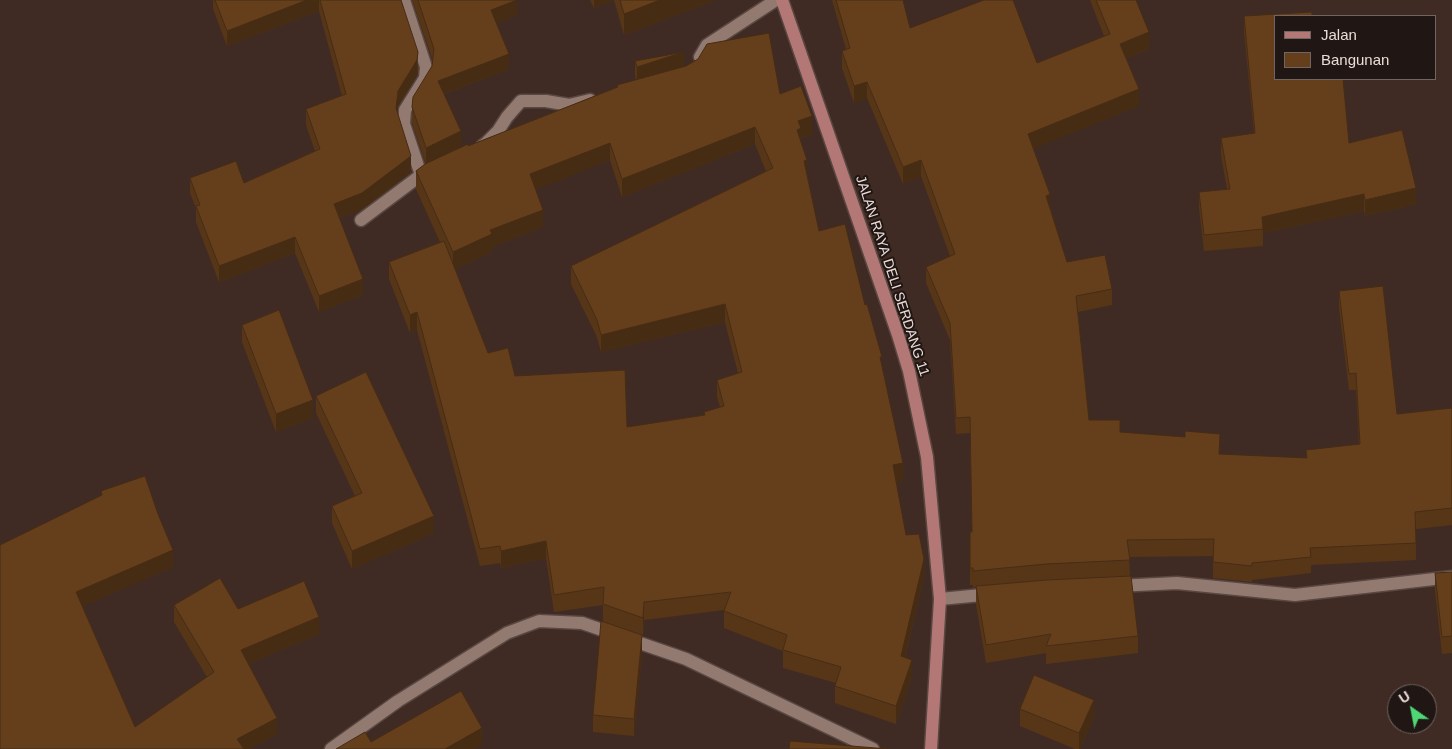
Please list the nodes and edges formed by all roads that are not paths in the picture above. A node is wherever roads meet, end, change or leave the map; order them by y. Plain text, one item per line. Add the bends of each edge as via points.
1 (404, 0) edge
2 (776, 0) edge
3 (782, 0) edge
4 (693, 70) edge
5 (607, 97) edge
6 (470, 151) edge
7 (437, 167) edge
8 (421, 175) junction
9 (361, 220) dead end
10 (1452, 577) edge
11 (1102, 587) edge
12 (1007, 593) edge
13 (940, 599) junction
14 (331, 749) edge
15 (873, 749) edge
16 (931, 749) edge

1 - 8 street via 426,67 424,78 405,110 404,124
2 - 4 street via 706,45
3 - 13 street, JALAN RAYA DELI SERDANG 11 via 909,371 927,457
5 - 6 street via 569,105 521,101 498,132
7 - 8 street
8 - 9 street
10 - 11 street via 1295,595 1177,584
12 - 13 street
13 - 16 street, JALAN RAYA DELI SERDANG 11
14 - 15 street via 398,701 507,633 539,621 582,623 686,659

